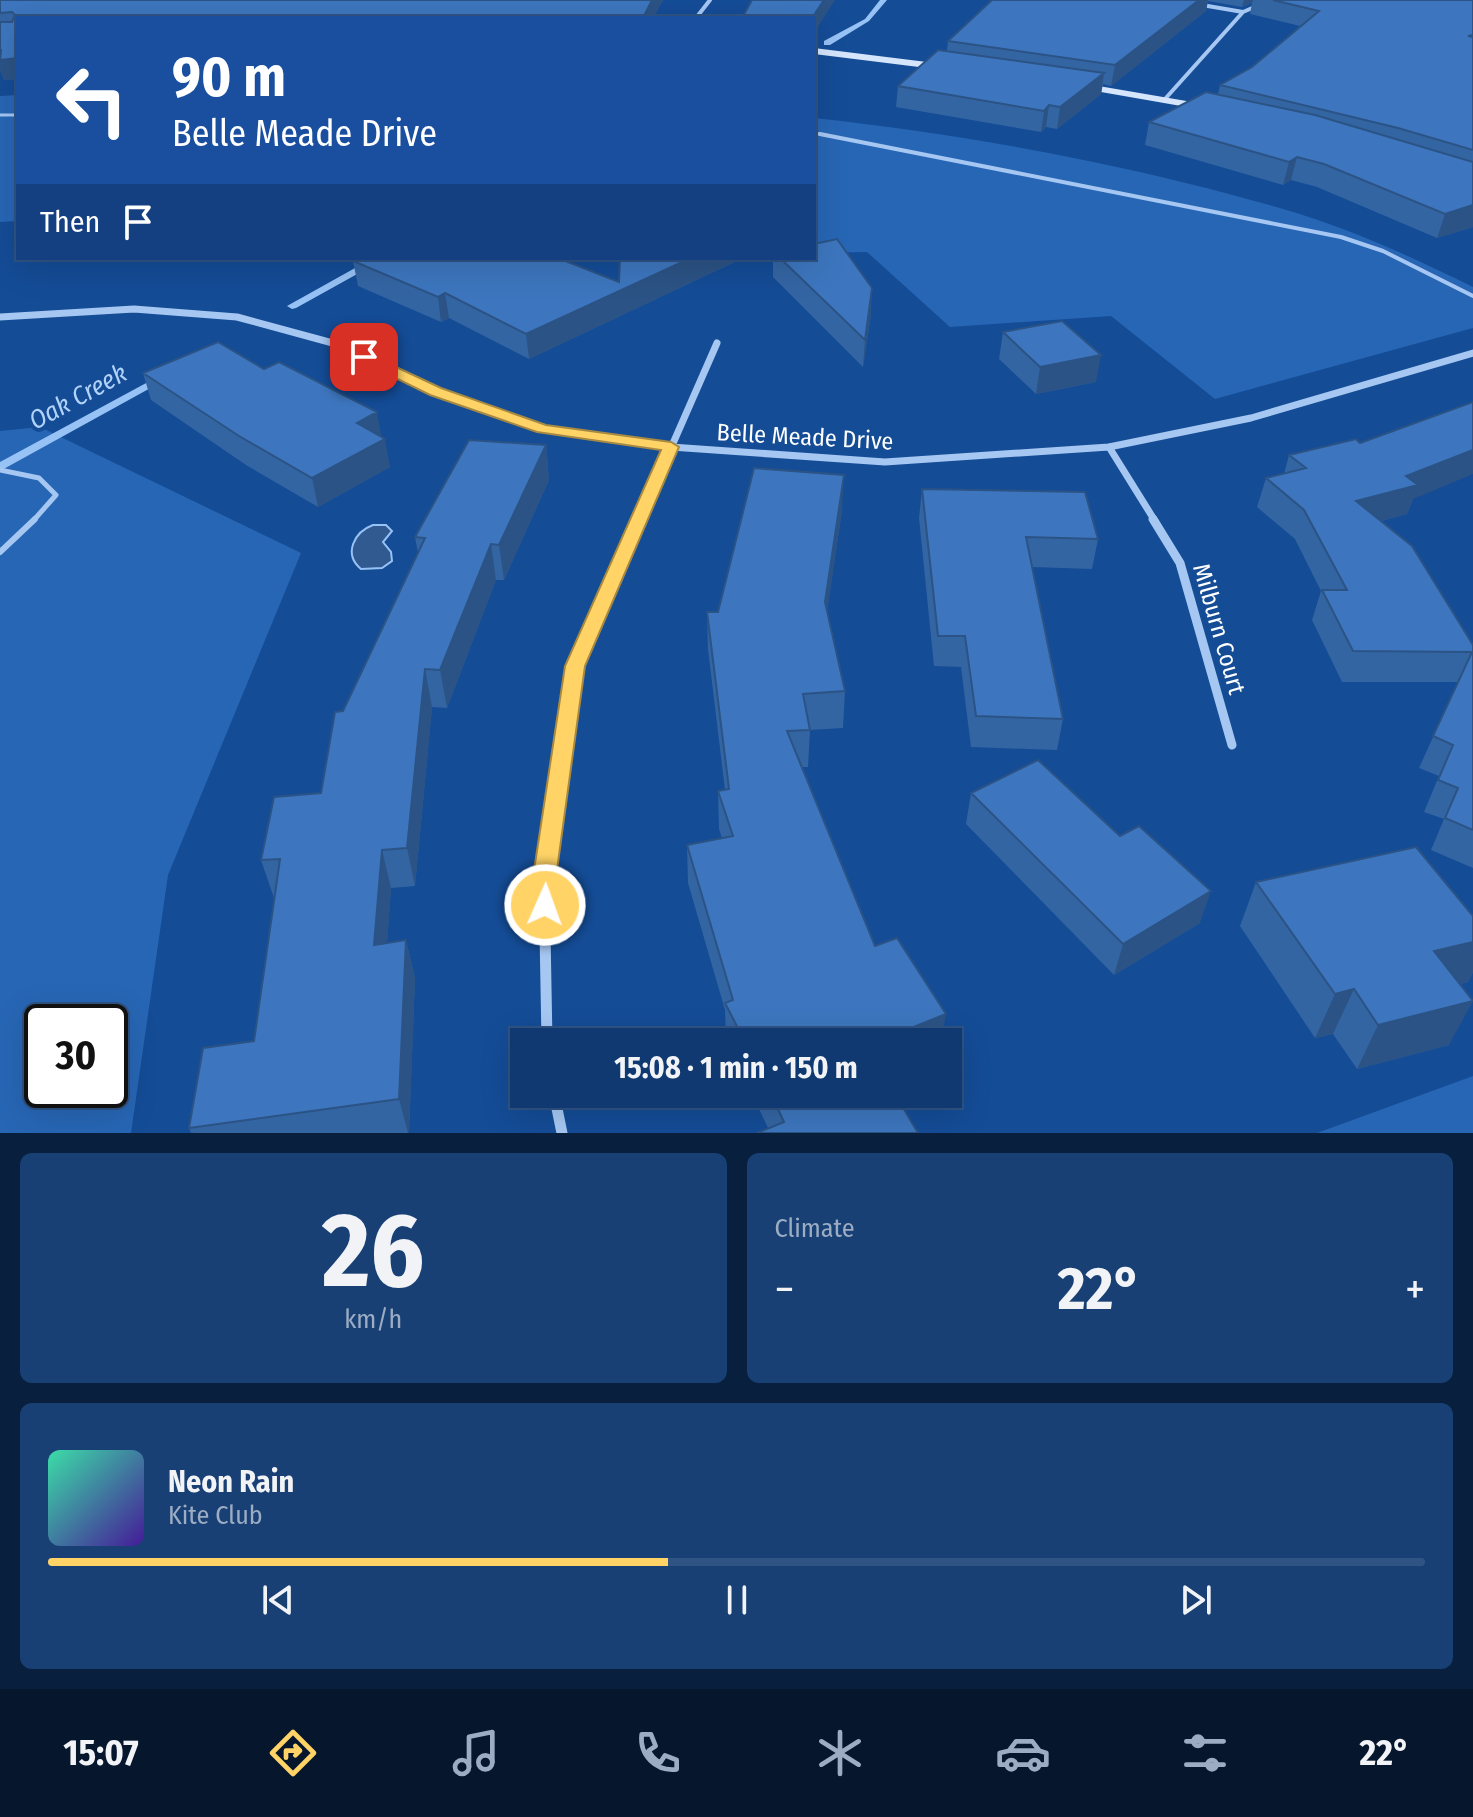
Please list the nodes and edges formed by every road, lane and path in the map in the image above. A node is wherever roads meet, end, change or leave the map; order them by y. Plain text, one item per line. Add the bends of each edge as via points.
1 (710, 0) edge
2 (1271, 0) edge
3 (1186, 2) edge
4 (1243, 12) junction
5 (698, 16) edge
6 (816, 51) edge
7 (960, 69) edge
8 (1064, 83) edge
9 (1165, 99) junction
10 (1221, 111) edge
11 (816, 133) edge
12 (1473, 296) edge
13 (0, 317) edge
14 (717, 343) dead end
15 (1473, 353) edge
16 (671, 447) junction
17 (1109, 447) junction
18 (0, 470) edge
19 (0, 552) edge
20 (1232, 745) dead end
21 (547, 1028) edge
22 (557, 1108) edge
23 (562, 1133) edge

1 - 5 street
2 - 4 street
3 - 4 street
4 - 9 street
6 - 7 street
8 - 9 street
9 - 10 street
11 - 12 lane via 1341,237 1383,251
13 - 16 street, Belle Meade Drive via 134,309 237,317 340,345 435,392 543,429
14 - 16 street
15 - 17 street, Belle Meade Drive via 1251,418
16 - 17 street, Belle Meade Drive via 885,462
16 - 21 street via 575,666 544,877
17 - 20 street, Milburn Court via 1180,563
18 - 19 lane via 29,472 49,481 56,495
22 - 23 street

